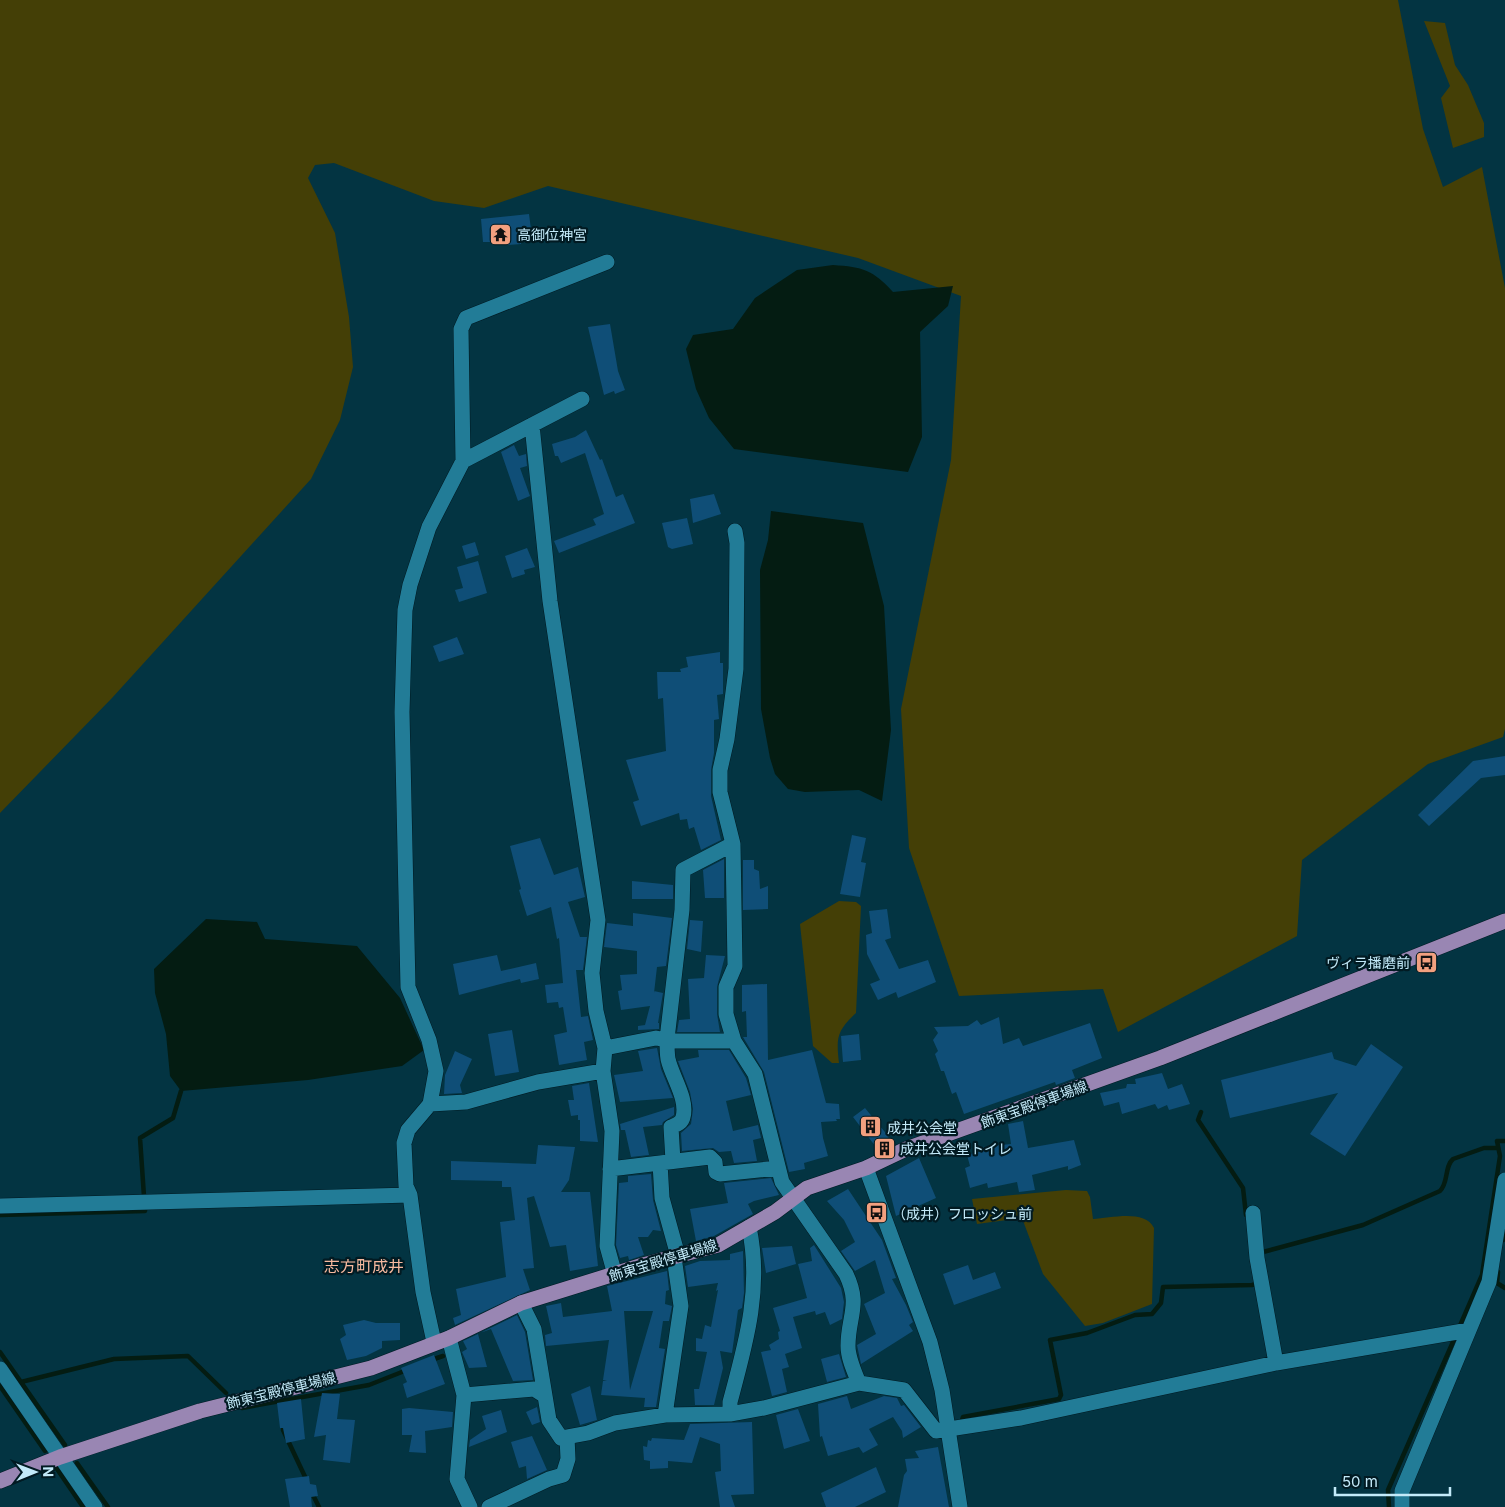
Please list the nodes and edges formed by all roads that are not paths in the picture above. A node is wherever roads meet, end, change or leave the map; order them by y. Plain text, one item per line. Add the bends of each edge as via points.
1 (607, 262) dead end
2 (582, 399) dead end
3 (532, 425) junction
4 (464, 461) junction
5 (735, 531) dead end
6 (734, 844) junction
7 (1505, 921) edge
8 (667, 1039) junction
9 (734, 1041) junction
10 (605, 1048) junction
11 (603, 1071) junction
12 (430, 1104) junction
13 (667, 1162) junction
14 (778, 1168) junction
15 (866, 1168) junction
16 (610, 1169) junction
17 (1505, 1180) edge
18 (410, 1195) junction
19 (792, 1198) junction
20 (0, 1206) edge
21 (1253, 1214) dead end
22 (749, 1227) junction
23 (676, 1256) junction
24 (614, 1274) junction
25 (521, 1303) junction
26 (1469, 1330) junction
27 (449, 1338) junction
28 (434, 1342) junction
29 (1276, 1364) junction
30 (0, 1369) edge
31 (859, 1383) junction
32 (464, 1395) junction
33 (544, 1396) junction
34 (730, 1414) junction
35 (665, 1415) junction
36 (950, 1428) junction
37 (567, 1437) junction
38 (60, 1456) junction
39 (0, 1481) edge
40 (95, 1507) edge
41 (470, 1507) edge
42 (489, 1507) edge
43 (960, 1507) edge
44 (1402, 1507) edge

1 - 4 street via 466,318 461,329
2 - 3 street
3 - 4 street
3 - 10 street via 550,601 598,920 592,972 596,1011
4 - 12 street via 429,527 405,610 402,712 408,987 429,1040 436,1071
5 - 6 street via 736,669 720,770 720,792
6 - 8 street via 683,870 682,910
6 - 9 street via 734,966 726,987 726,1014
7 - 15 main road, 飾東宝殿停車場線 via 1169,1054 906,1150
8 - 9 street
8 - 10 street via 641,1040
8 - 13 street via 668,1059 683,1105 683,1118 671,1127
9 - 14 street via 755,1074
10 - 11 street
11 - 12 street via 538,1082 466,1102
11 - 16 street via 612,1131
12 - 18 street via 408,1130 404,1143 406,1186
13 - 14 street via 710,1157 720,1174
13 - 16 street
13 - 23 street via 662,1198
14 - 19 street
15 - 19 main road, 飾東宝殿停車場線 via 808,1188
15 - 36 street via 930,1342
16 - 24 street via 607,1246
17 - 26 street via 1492,1272
18 - 20 street
18 - 28 street via 423,1292
19 - 22 main road, 飾東宝殿停車場線
19 - 31 street via 853,1288 848,1346
21 - 29 street
22 - 23 main road, 飾東宝殿停車場線 via 718,1246
22 - 34 street via 754,1252 755,1289 749,1332 730,1402
23 - 24 main road, 飾東宝殿停車場線
23 - 35 street via 681,1306
24 - 25 main road, 飾東宝殿停車場線
25 - 27 main road, 飾東宝殿停車場線
25 - 33 street via 534,1329
26 - 29 street
26 - 44 street via 1402,1491
27 - 28 main road, 飾東宝殿停車場線
27 - 32 street
28 - 38 main road, 飾東宝殿停車場線 via 371,1368 200,1410
29 - 36 street via 1021,1418
30 - 38 street
31 - 34 street
31 - 36 street via 904,1390 936,1431
32 - 33 street via 534,1389
32 - 41 street via 457,1479
33 - 37 street via 549,1420 561,1438
34 - 35 street
35 - 37 street via 615,1423
36 - 43 street
37 - 42 street via 568,1458 563,1475
38 - 39 main road, 飾東宝殿停車場線
38 - 40 street

